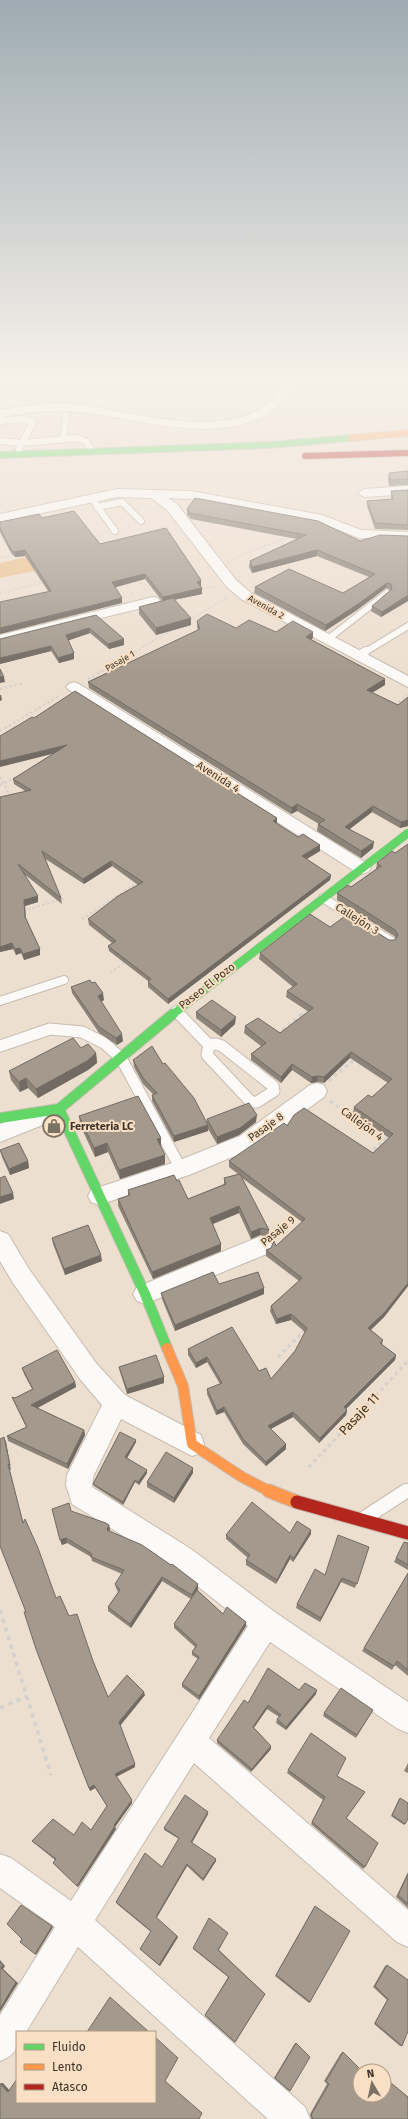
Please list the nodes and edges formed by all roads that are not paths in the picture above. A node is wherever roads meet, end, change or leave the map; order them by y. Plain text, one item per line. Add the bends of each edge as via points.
1 (408, 490) edge
2 (364, 493) dead end
3 (154, 494) junction
4 (95, 503) junction
5 (0, 518) edge
6 (141, 521) dead end
7 (115, 531) dead end
8 (408, 536) edge
9 (387, 593) edge
10 (146, 602) road end
11 (408, 626) edge
12 (0, 639) edge
13 (328, 639) junction
14 (359, 655) junction
15 (408, 682) edge
16 (74, 687) road end
17 (408, 833) edge
18 (362, 868) junction
19 (323, 898) junction
20 (391, 940) edge
21 (64, 980) dead end
22 (0, 1001) edge
23 (176, 1010) junction
24 (209, 1045) junction
25 (0, 1046) edge
26 (121, 1058) junction
27 (317, 1091) road end
28 (59, 1109) junction
29 (1, 1120) edge
30 (181, 1169) junction
31 (99, 1196) junction
32 (0, 1241) edge
33 (261, 1246) road end
34 (145, 1294) junction
35 (116, 1403) junction
36 (192, 1444) junction
37 (408, 1490) edge
38 (363, 1519) junction
39 (408, 1533) edge
40 (266, 1623) junction
41 (408, 1719) edge
42 (192, 1742) junction
43 (0, 1869) edge
44 (75, 1923) junction
45 (408, 1931) edge
46 (0, 2045) edge
47 (293, 2119) edge

1 - 2 street
3 - 4 street via 117,493
3 - 8 street via 191,494 322,519 359,534
3 - 13 street, Avenida 2 via 172,508 235,587 246,596
4 - 5 street
4 - 6 lane via 122,502
4 - 7 lane
9 - 13 lane
10 - 12 street
11 - 14 lane
13 - 14 street, Avenida 2
14 - 15 street, Avenida 2
16 - 18 street, Avenida 4
17 - 18 main road, Paseo El Pozo
18 - 19 main road, Paseo El Pozo
19 - 20 lane, Callejón 3
19 - 23 main road, Paseo El Pozo
21 - 22 lane
23 - 24 lane
23 - 26 main road, Paseo El Pozo
24 - 24 lane via 222,1046 273,1086 274,1091 257,1102 251,1102 207,1055
25 - 26 lane via 50,1029 62,1029 82,1032 104,1043
26 - 28 main road, Paseo El Pozo
26 - 30 lane
27 - 30 street, Pasaje 8 via 247,1142
28 - 29 street
28 - 31 main road
30 - 31 street, Pasaje 8
31 - 34 main road
32 - 35 street via 21,1276 88,1371
33 - 34 street, Pasaje 9
34 - 36 main road via 183,1386
35 - 36 street
35 - 40 street via 80,1475 81,1495 182,1558
36 - 38 main road via 230,1469 284,1498
37 - 38 lane
38 - 39 main road
40 - 41 street
40 - 42 street
42 - 44 street
42 - 45 street
43 - 44 street
44 - 46 street
44 - 47 street

